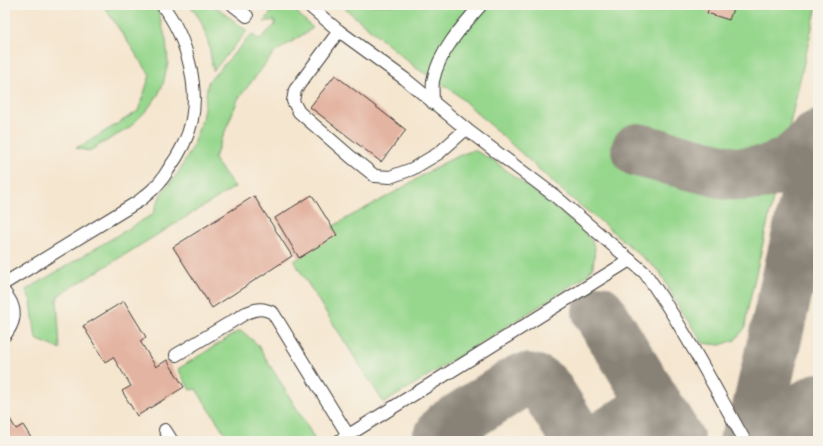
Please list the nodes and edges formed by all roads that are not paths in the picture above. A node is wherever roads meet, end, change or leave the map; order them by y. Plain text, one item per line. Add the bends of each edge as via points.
1 (162, 5) edge
2 (233, 5) edge
3 (308, 5) edge
4 (481, 5) edge
5 (247, 16) dead end
6 (339, 31) junction
7 (433, 103) junction
8 (466, 129) junction
9 (630, 260) junction
10 (5, 283) edge
11 (5, 294) edge
12 (5, 335) edge
13 (176, 355) dead end
14 (165, 430) dead end
15 (343, 438) edge
16 (172, 441) edge
17 (745, 441) edge

1 - 10 lane via 182,39 193,79 192,121 176,160 158,185 138,201
2 - 5 lane
3 - 6 lane
4 - 7 lane via 462,26 444,53 433,81
6 - 7 lane via 405,79
6 - 8 lane via 295,90 293,101 299,112 351,157 376,176 390,177 412,169 439,153
7 - 8 lane
8 - 9 lane via 555,196
9 - 15 lane
9 - 17 lane via 645,273 654,287
11 - 12 lane via 12,305 14,318
13 - 15 lane via 246,312 265,309 273,313
14 - 16 lane

